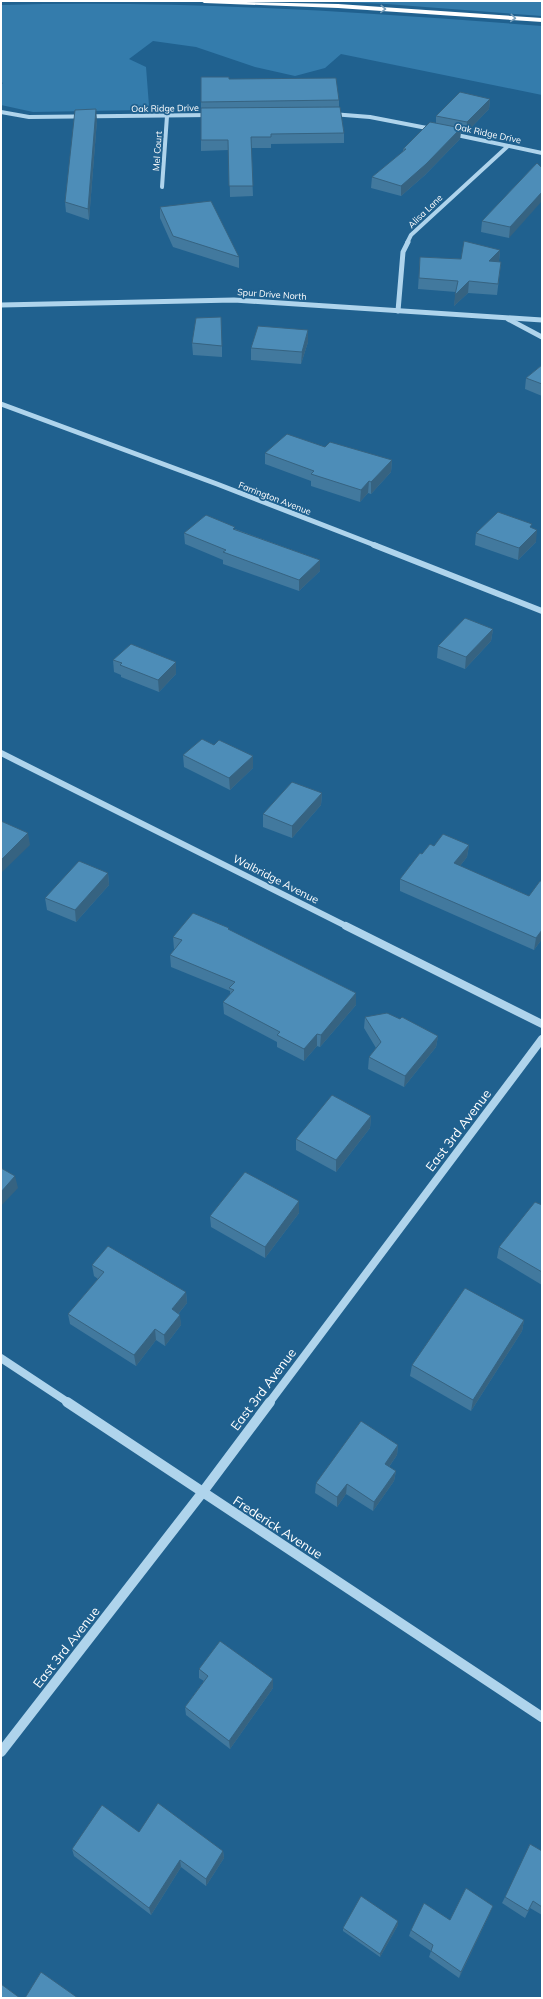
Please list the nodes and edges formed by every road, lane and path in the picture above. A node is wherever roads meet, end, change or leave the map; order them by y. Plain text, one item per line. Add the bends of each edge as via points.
1 (204, 1) edge
2 (542, 20) edge
3 (1, 112) edge
4 (330, 114) edge
5 (214, 115) edge
6 (167, 116) junction
7 (441, 131) edge
8 (448, 133) edge
9 (508, 146) junction
10 (542, 153) edge
11 (162, 187) dead end
12 (1, 305) edge
13 (398, 311) junction
14 (506, 318) junction
15 (542, 320) edge
16 (542, 337) edge
17 (1, 404) edge
18 (542, 611) edge
19 (1, 753) edge
20 (542, 1024) edge
21 (542, 1039) edge
22 (1, 1358) edge
23 (202, 1493) junction
24 (542, 1717) edge
25 (1, 1752) edge

1 -> 2 highway via 338,6
3 - 6 street, Oak Ridge Drive via 29,117
4 - 7 street, Oak Ridge Drive via 381,118
5 - 6 street, Oak Ridge Drive
6 - 11 street, Mel Court
8 - 9 street, Oak Ridge Drive
9 - 10 street, Oak Ridge Drive
9 - 13 street, Alisa Lane via 410,235 403,252
12 - 13 street, Spur Drive North via 234,300
13 - 14 street, Spur Drive North
14 - 15 street, Spur Drive North
14 - 16 street
17 - 18 street, Farrington Avenue via 217,484
19 - 20 street, Walbridge Avenue
21 - 23 street, East 3rd Avenue
22 - 23 street, Frederick Avenue
23 - 24 street, Frederick Avenue
23 - 25 street, East 3rd Avenue

